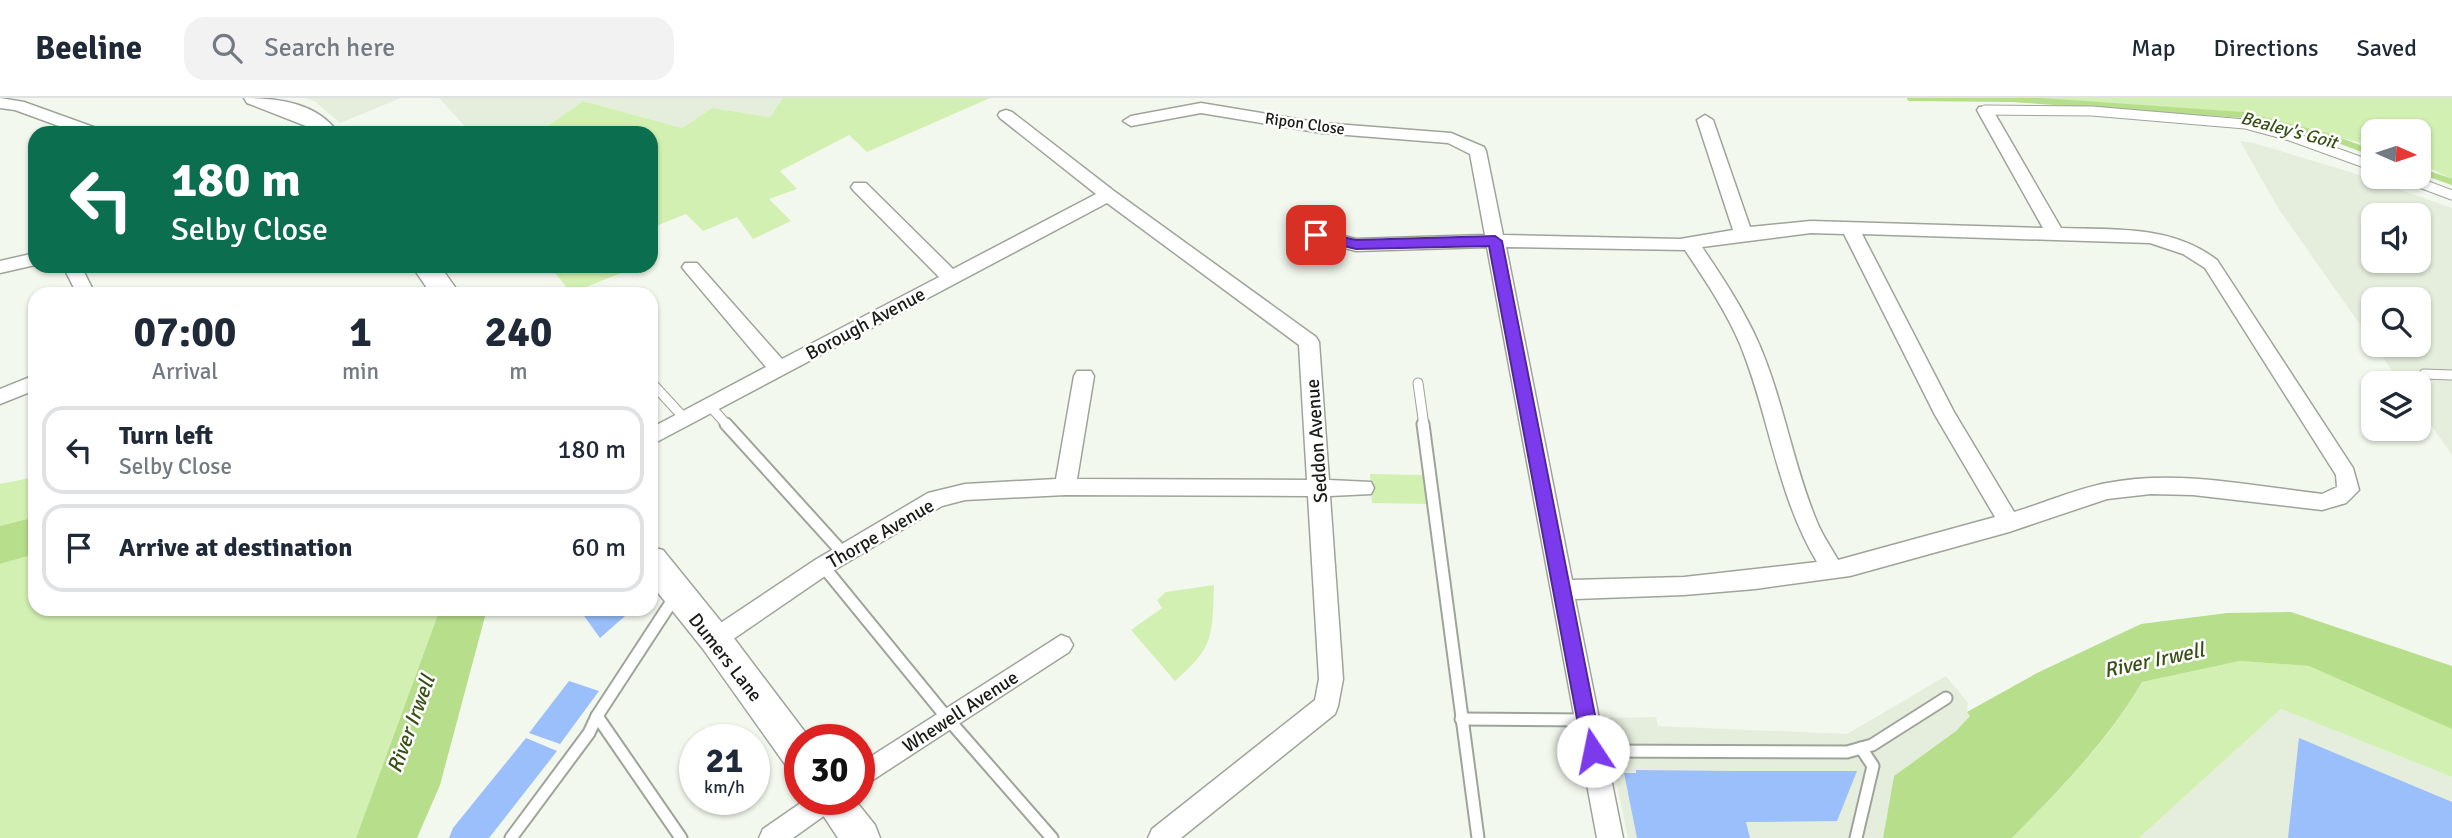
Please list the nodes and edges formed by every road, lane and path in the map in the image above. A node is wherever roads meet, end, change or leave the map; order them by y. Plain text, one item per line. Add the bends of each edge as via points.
1 (256, 98) edge
2 (24, 102) edge
3 (0, 103) edge
4 (1985, 110) joint
5 (1006, 115) dead end
6 (1705, 120) dead end
7 (1132, 121) dead end
8 (77, 126) edge
9 (320, 126) edge
10 (2361, 162) edge
11 (860, 187) dead end
12 (2431, 187) edge
13 (1108, 195) junction
14 (2452, 195) edge
15 (1850, 228) junction
16 (1743, 234) junction
17 (2055, 234) junction
18 (1316, 235) dead end
19 (1495, 241) junction
20 (1690, 243) junction
21 (28, 261) edge
22 (0, 267) edge
23 (691, 267) dead end
24 (951, 278) junction
25 (779, 369) junction
26 (2431, 374) edge
27 (2452, 374) edge
28 (1084, 376) dead end
29 (1418, 383) dead end
30 (28, 385) edge
31 (658, 390) edge
32 (0, 397) edge
33 (710, 406) junction
34 (685, 419) junction
35 (658, 433) edge
36 (1065, 487) junction
37 (1363, 488) dead end
38 (1319, 489) junction
39 (2009, 523) junction
40 (843, 553) junction
41 (823, 566) junction
42 (1832, 569) junction
43 (658, 570) edge
44 (1562, 590) junction
45 (676, 594) junction
46 (715, 639) junction
47 (1060, 645) dead end
48 (1946, 698) dead end
49 (597, 716) junction
50 (948, 719) junction
51 (1461, 719) junction
52 (1587, 720) junction
53 (784, 733) edge
54 (1861, 748) junction
55 (1593, 751) junction
56 (875, 767) edge
57 (805, 815) edge
58 (843, 815) edge
59 (511, 838) edge
60 (681, 838) edge
61 (772, 838) edge
62 (860, 838) edge
63 (1052, 838) edge
64 (1161, 838) edge
65 (1478, 838) edge
66 (1610, 838) edge
67 (1856, 838) edge

1 - 9 main road
2 - 3 street
2 - 8 street
4 - 10 lane via 2092,111 2245,124
4 - 17 street
5 - 13 street, Seddon Avenue
6 - 16 street
7 - 19 street, Ripon Close via 1201,108 1322,128 1451,138 1478,151
11 - 24 street, Borough Avenue
12 - 14 lane
13 - 24 street, Borough Avenue
13 - 38 street, Seddon Avenue via 1309,342
15 - 16 street
15 - 17 street
15 - 39 street via 1945,415
16 - 20 street
17 - 39 street via 2150,237 2194,250 2211,264 2346,474 2348,490 2322,502 2151,486 2106,491
18 - 19 street via 1356,245
19 - 20 street
19 - 44 street
20 - 42 street via 1749,342 1796,496
21 - 22 street
23 - 25 street
24 - 25 street, Borough Avenue
25 - 33 street, Borough Avenue
26 - 27 lane
28 - 36 street
29 - 51 lane
30 - 32 street
31 - 34 lane
33 - 34 street, Borough Avenue
33 - 40 lane
34 - 35 street, Borough Avenue
36 - 38 street, Thorpe Avenue
36 - 40 street, Thorpe Avenue via 965,492 936,499
37 - 38 street, Thorpe Avenue
38 - 64 street, Seddon Avenue via 1331,679 1325,706
39 - 42 street
40 - 41 street, Thorpe Avenue
41 - 46 street, Thorpe Avenue
41 - 50 lane
42 - 44 street via 1684,586
43 - 45 main road, Dumers Lane
44 - 52 street
45 - 46 main road, Dumers Lane
45 - 49 lane
46 - 53 main road, Dumers Lane
47 - 50 street, Whewell Avenue
48 - 54 lane
49 - 59 lane
49 - 60 lane
50 - 56 street, Whewell Avenue
50 - 63 lane
51 - 52 lane
51 - 65 lane
52 - 55 street
54 - 55 lane via 1847,752
54 - 67 lane via 1872,766
55 - 66 street
57 - 61 street
58 - 62 main road

